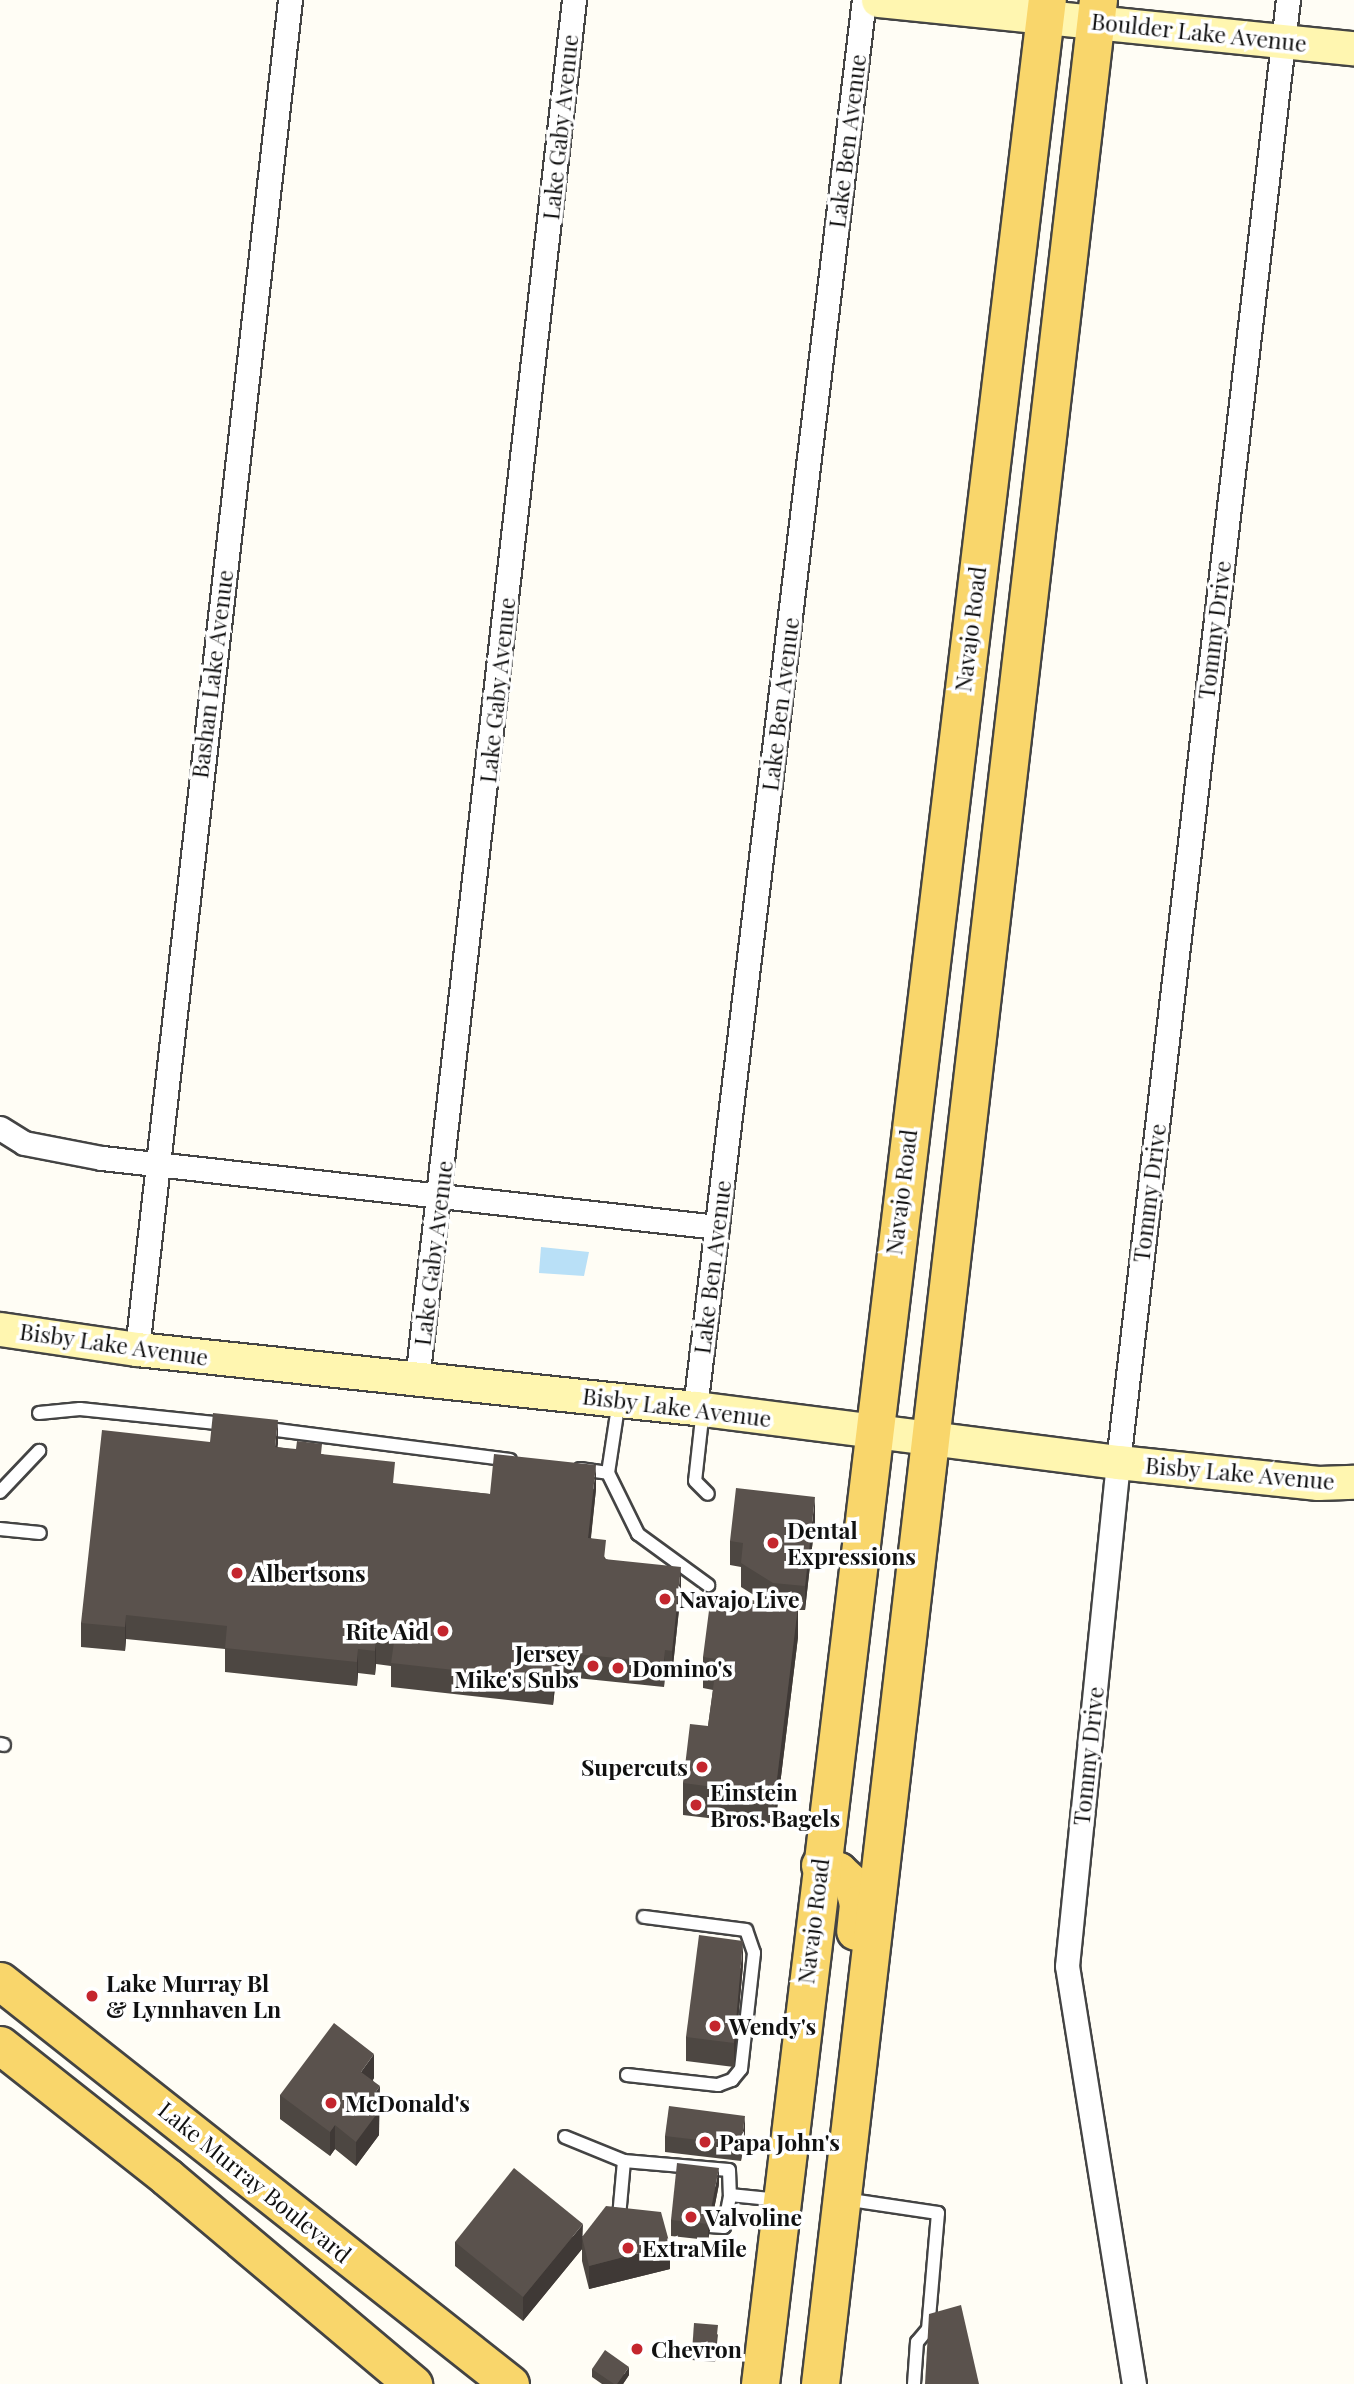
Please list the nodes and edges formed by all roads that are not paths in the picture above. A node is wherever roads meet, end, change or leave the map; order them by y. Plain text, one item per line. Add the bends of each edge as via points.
1 (290, 0) edge
2 (574, 0) edge
3 (864, 0) edge
4 (878, 0) edge
5 (1288, 0) edge
6 (1046, 8) edge
7 (1097, 11) edge
8 (1283, 39) junction
9 (1354, 48) edge
10 (0, 1128) edge
11 (155, 1165) junction
12 (441, 1194) junction
13 (717, 1227) junction
14 (0, 1329) edge
15 (137, 1349) junction
16 (418, 1380) junction
17 (619, 1400) junction
18 (699, 1408) junction
19 (39, 1413) dead end
20 (871, 1431) junction
21 (929, 1440) junction
22 (39, 1451) dead end
23 (526, 1462) edge
24 (1118, 1462) junction
25 (567, 1468) edge
26 (608, 1473) junction
27 (1354, 1482) edge
28 (0, 1492) edge
29 (708, 1494) dead end
30 (0, 1529) edge
31 (40, 1533) dead end
32 (708, 1585) dead end
33 (820, 1865) junction
34 (644, 1917) dead end
35 (0, 1981) edge
36 (15, 2001) edge
37 (0, 2045) edge
38 (858, 2053) junction
39 (627, 2075) dead end
40 (565, 2137) dead end
41 (624, 2161) junction
42 (730, 2195) junction
43 (841, 2198) junction
44 (780, 2200) junction
45 (626, 2218) edge
46 (709, 2226) edge
47 (413, 2384) edge
48 (510, 2384) edge
49 (760, 2384) edge
50 (820, 2384) edge
51 (914, 2384) edge
52 (1134, 2384) edge

1 - 11 street, Bashan Lake Avenue
2 - 12 street, Lake Gaby Avenue
3 - 13 street, Lake Ben Avenue
4 - 6 street, Boulder Lake Avenue
5 - 8 street, Tommy Drive
6 - 7 street, Boulder Lake Avenue
6 - 20 main road, Navajo Road
7 - 8 street, Boulder Lake Avenue
7 - 21 main road
8 - 9 street, Boulder Lake Avenue
8 - 24 street, Tommy Drive
10 - 11 street via 24,1143
11 - 12 street
11 - 15 street, Bashan Lake Avenue
12 - 13 street
12 - 16 street, Lake Gaby Avenue
13 - 18 street, Lake Ben Avenue
14 - 15 street, Bisby Lake Avenue
15 - 16 street, Bisby Lake Avenue
16 - 17 street, Bisby Lake Avenue
17 - 18 street, Bisby Lake Avenue
17 - 26 lane
18 - 20 street, Bisby Lake Avenue
18 - 29 lane via 695,1481
19 - 23 lane via 80,1409 144,1413
20 - 21 street, Bisby Lake Avenue
20 - 33 main road, Navajo Road
21 - 24 street, Bisby Lake Avenue
21 - 38 main road
22 - 28 lane
24 - 27 street, Bisby Lake Avenue via 1318,1483
24 - 52 street, Tommy Drive via 1067,1966
25 - 26 lane
26 - 32 lane via 638,1534
30 - 31 lane
33 - 38 main road via 838,1871 853,1885 859,1904 846,2015
33 - 44 main road, Navajo Road
34 - 39 lane via 746,1930 754,1953 741,2069 732,2080 718,2085
35 - 36 main road, Lake Murray Boulevard
36 - 48 main road, Lake Murray Boulevard
37 - 47 main road via 167,2177
38 - 43 main road
40 - 41 lane
41 - 42 lane via 729,2170
41 - 45 lane
42 - 44 lane
42 - 46 lane via 724,2227
43 - 50 main road
43 - 51 lane via 937,2213 928,2329 918,2342
44 - 49 main road, Navajo Road

